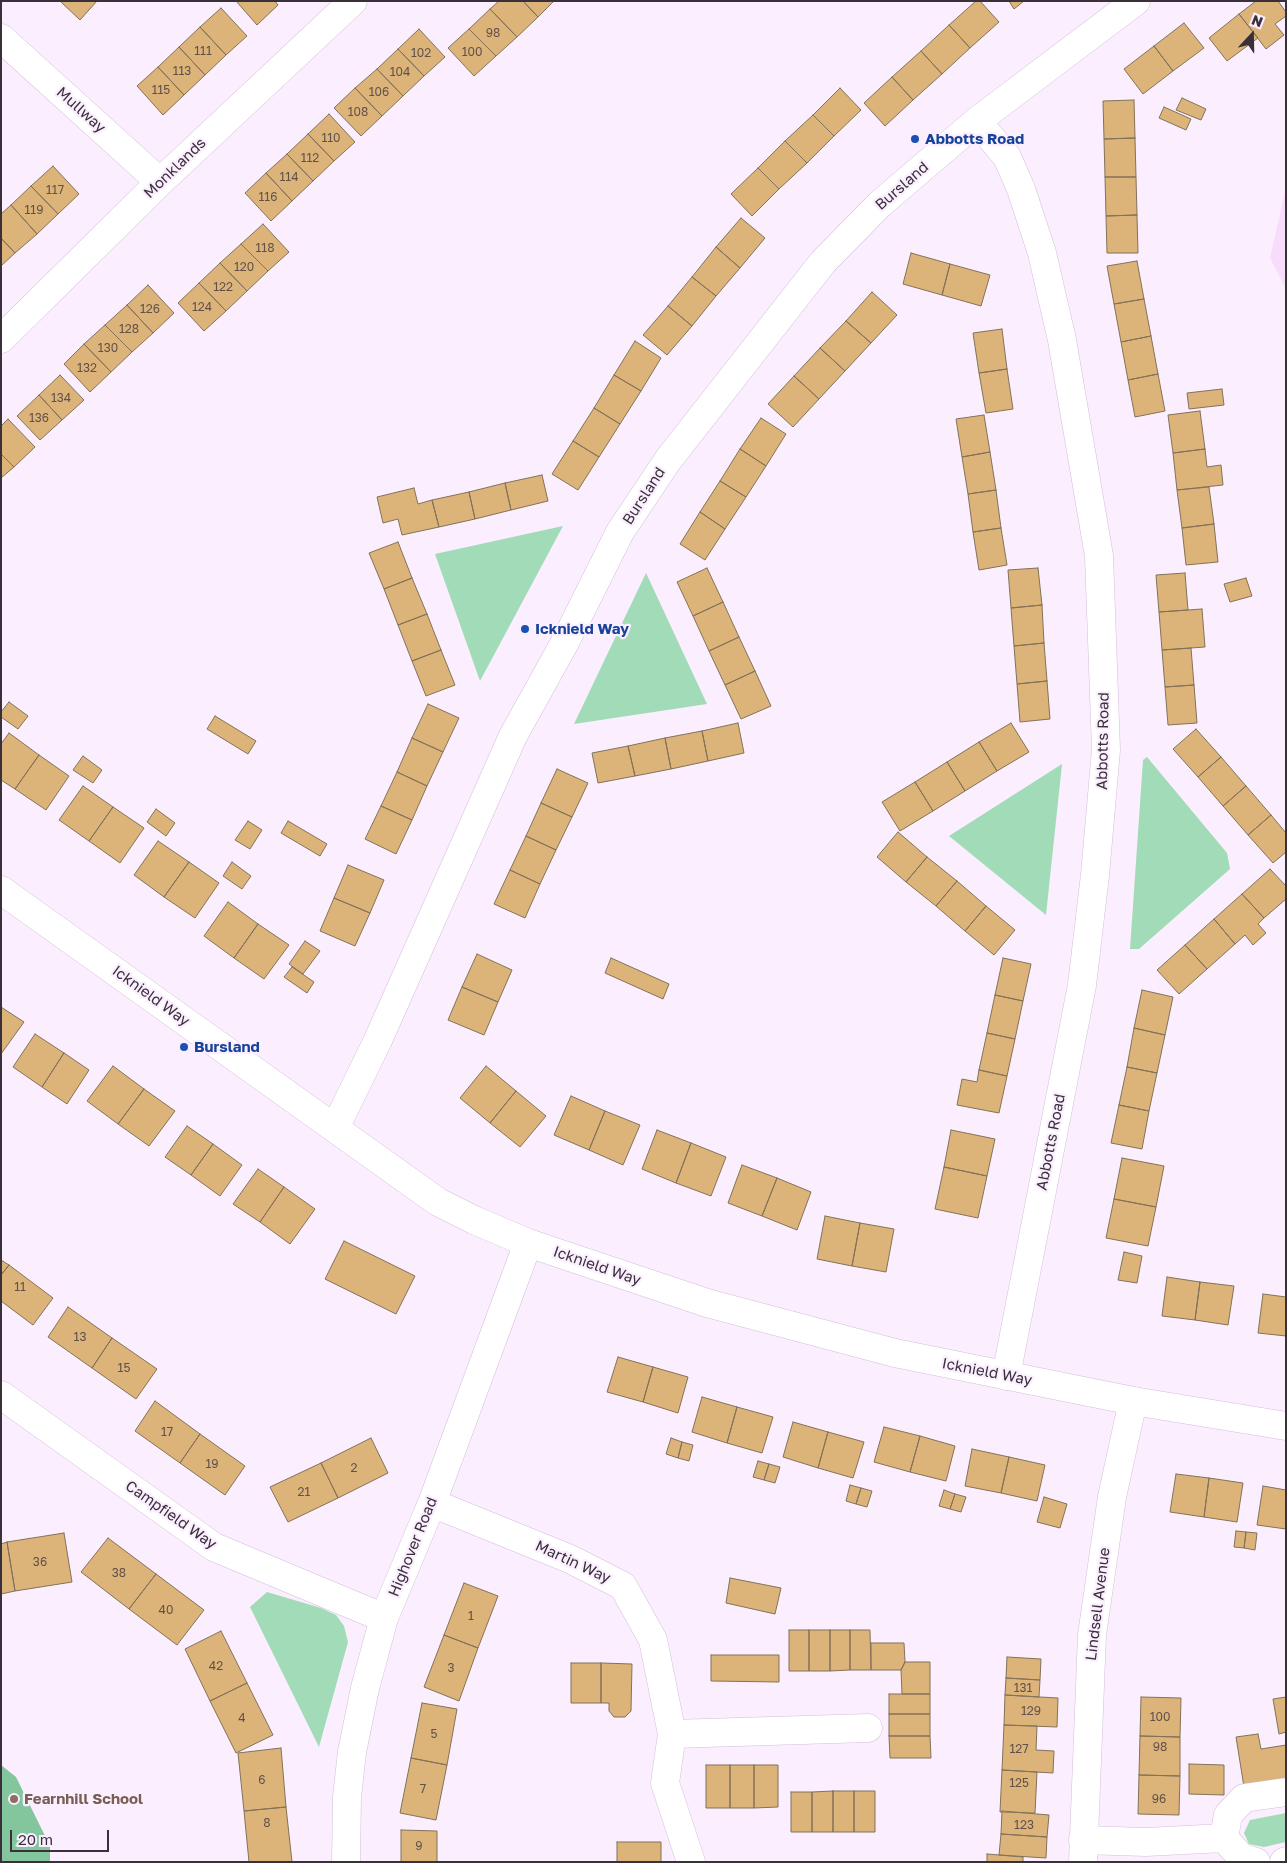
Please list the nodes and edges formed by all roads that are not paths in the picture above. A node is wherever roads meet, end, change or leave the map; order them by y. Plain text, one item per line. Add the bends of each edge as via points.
1 (353, 1) edge
2 (1136, 1) edge
3 (1, 38) edge
4 (977, 121) junction
5 (160, 182) junction
6 (1, 340) edge
7 (1, 890) edge
8 (335, 1128) junction
9 (528, 1243) junction
10 (1006, 1376) junction
11 (1, 1395) edge
12 (1133, 1401) junction
13 (1286, 1426) edge
14 (432, 1503) junction
15 (384, 1618) junction
16 (868, 1728) dead end
17 (672, 1734) junction
18 (1286, 1792) edge
19 (1224, 1838) junction
20 (1083, 1851) edge
21 (346, 1862) edge
22 (691, 1862) edge
23 (1256, 1862) edge

1 - 5 street, Monklands
2 - 4 street, Bursland
3 - 5 street, Mullway
4 - 8 street, Bursland via 880,204 823,262 668,460 620,532 513,736 378,1040
4 - 10 street, Abbotts Road via 1007,157 1020,189 1042,253 1062,340 1099,556 1106,750 1082,985
5 - 6 street, Monklands
7 - 8 street, Icknield Way
8 - 9 street, Icknield Way via 438,1202
9 - 10 street, Icknield Way via 734,1311 895,1353
9 - 14 street, Highover Road
10 - 12 street, Icknield Way
11 - 15 street, Campfield Way via 214,1548
12 - 13 street, Icknield Way
12 - 20 street, Lindsell Avenue via 1112,1497 1092,1635
14 - 15 street, Highover Road
14 - 17 street, Martin Way via 570,1558 623,1586 652,1640
15 - 21 street, Highover Road via 352,1752 347,1797
16 - 17 street
17 - 22 street, Martin Way via 665,1783
18 - 19 street via 1244,1798 1228,1815
19 - 20 street, Lindsell Avenue via 1146,1842
19 - 23 street via 1241,1857

